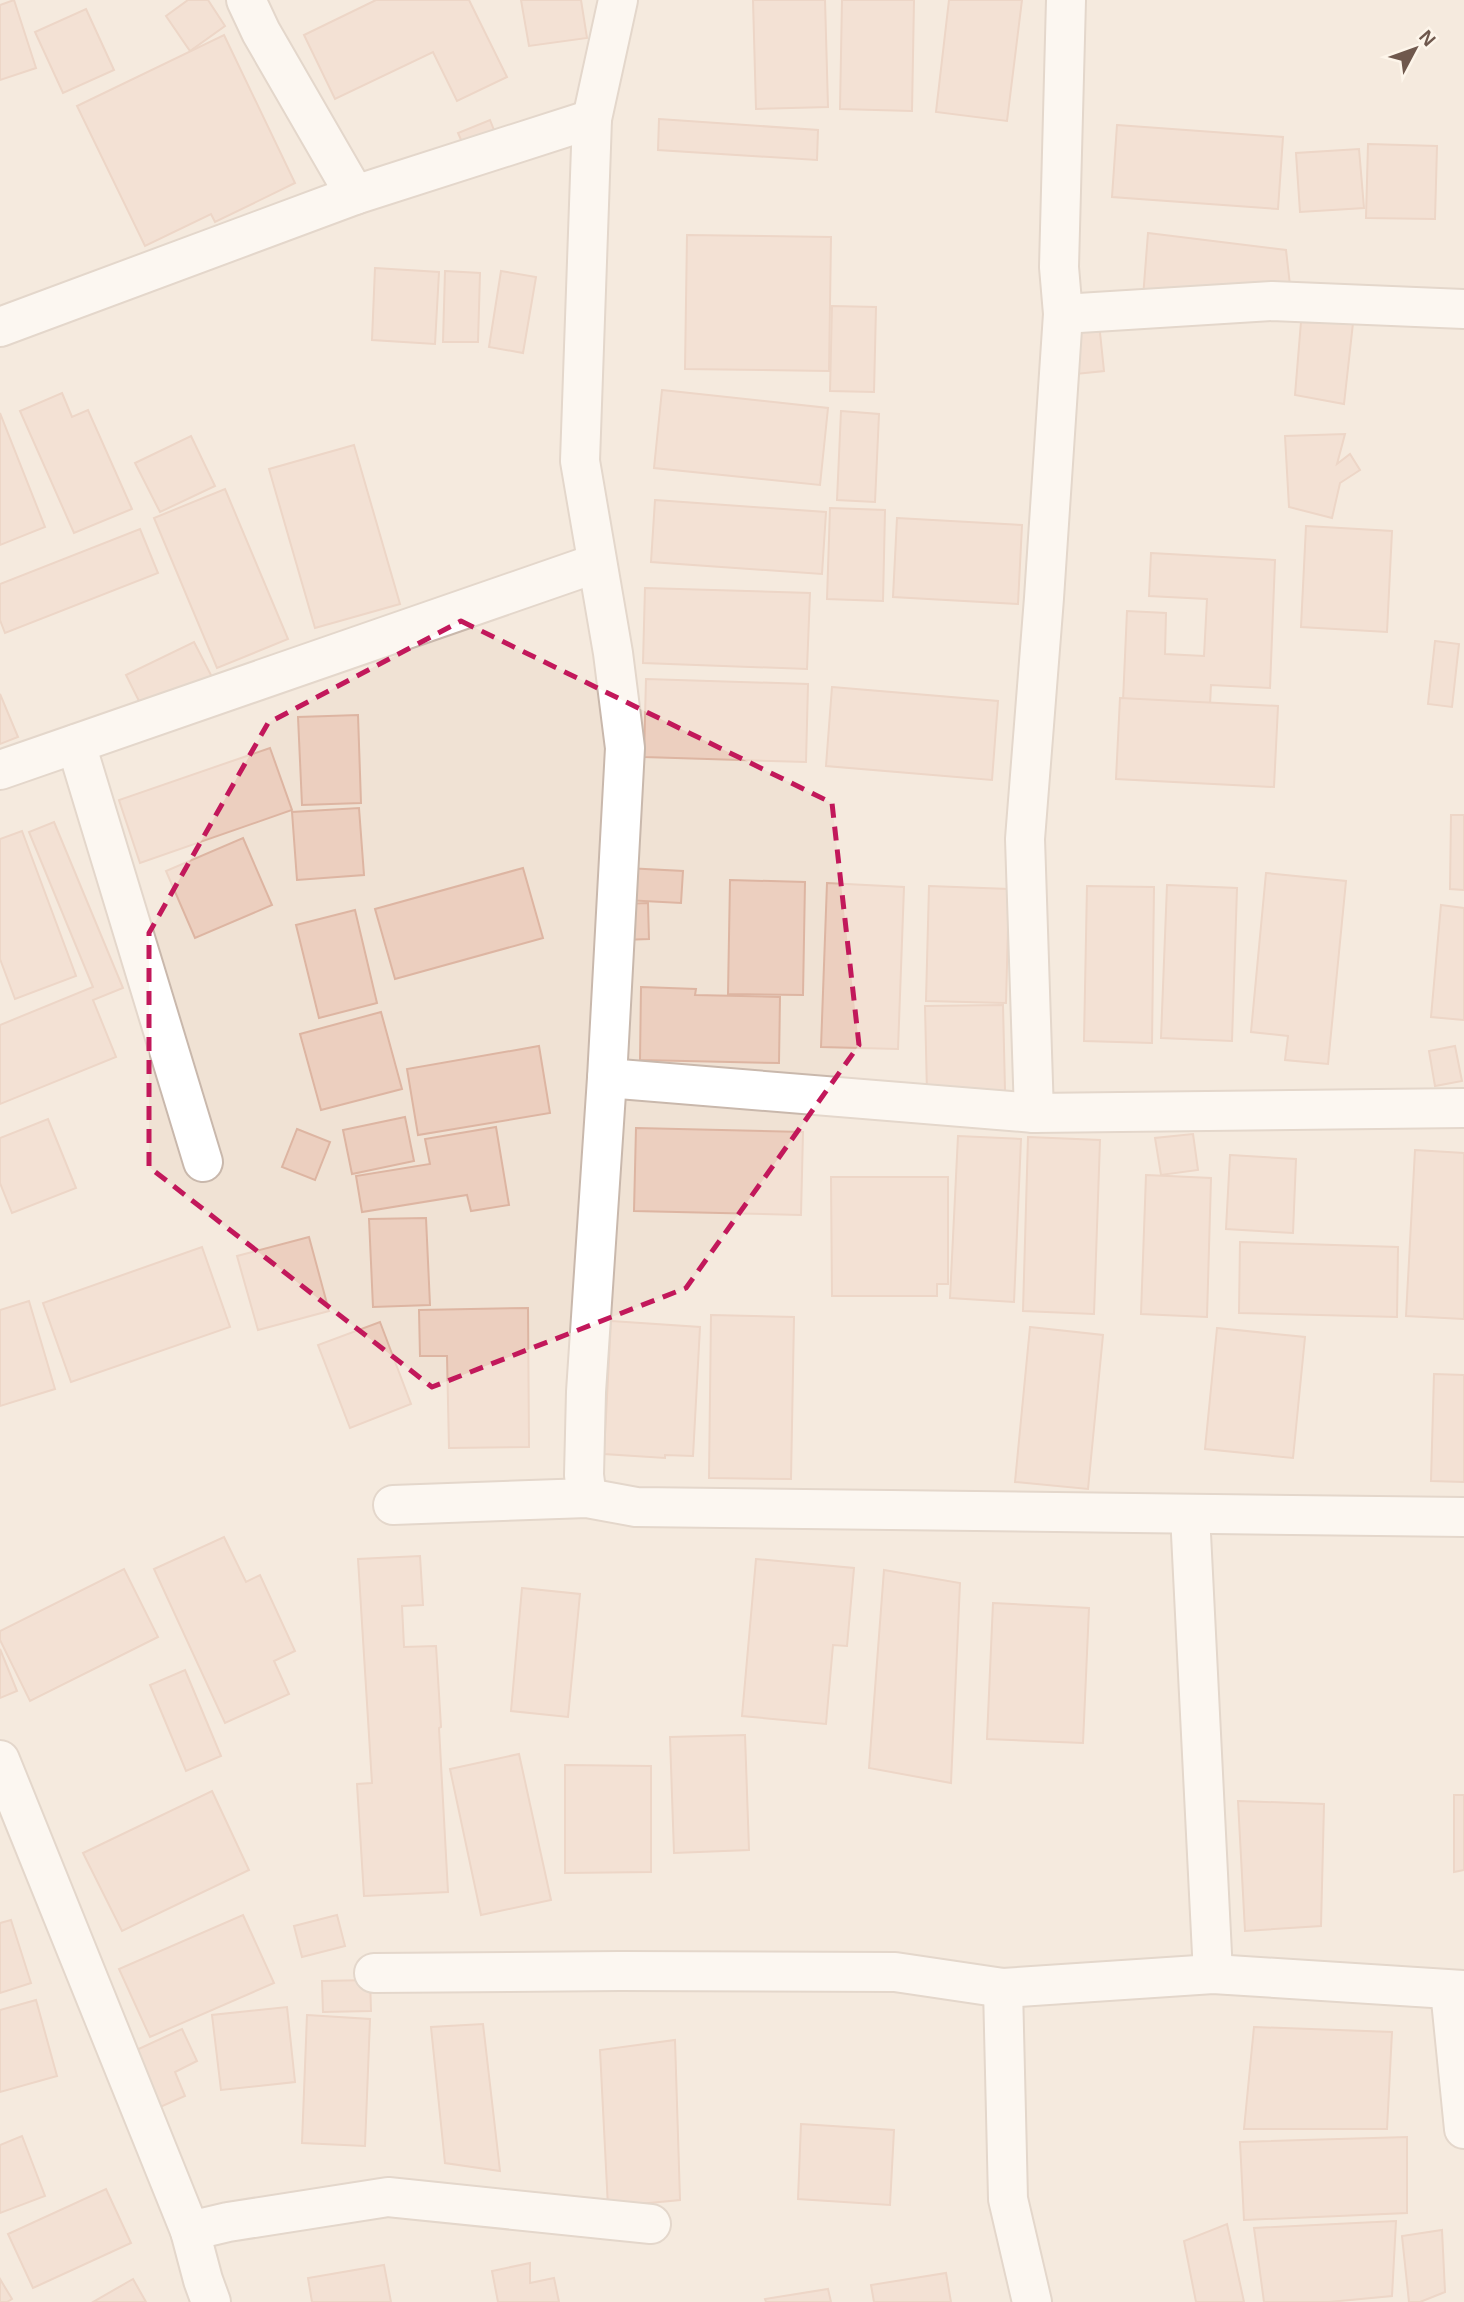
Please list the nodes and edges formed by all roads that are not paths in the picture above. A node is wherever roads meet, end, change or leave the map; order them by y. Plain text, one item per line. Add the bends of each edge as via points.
1 (246, 0) edge
2 (618, 0) edge
3 (1066, 0) edge
4 (592, 119) junction
5 (355, 195) junction
6 (1464, 309) edge
7 (1063, 314) junction
8 (0, 327) edge
9 (597, 563) junction
10 (76, 744) junction
11 (0, 770) edge
12 (607, 1079) junction
13 (1464, 1108) edge
14 (1034, 1113) junction
15 (203, 1162) dead end
16 (587, 1498) junction
17 (393, 1505) dead end
18 (1189, 1514) junction
19 (1464, 1517) edge
20 (0, 1760) edge
21 (374, 1973) dead end
22 (1213, 1973) junction
23 (1003, 1987) junction
24 (1457, 1990) edge
25 (1464, 2129) edge
26 (651, 2224) dead end
27 (190, 2231) junction
28 (211, 2302) edge
29 (1032, 2302) edge

1 - 5 street
2 - 4 street
3 - 7 street via 1059,267
4 - 5 street
4 - 9 street via 580,461
5 - 8 street
6 - 7 street via 1272,302
7 - 14 street via 1025,839
9 - 10 street
9 - 12 street via 625,748
10 - 11 street
10 - 15 street
12 - 14 street
12 - 16 street via 586,1392
13 - 14 street
16 - 17 street
16 - 18 street via 636,1507
18 - 19 street
18 - 22 street
20 - 27 street
21 - 23 street via 895,1972
22 - 23 street
22 - 24 street
23 - 29 street via 1007,2199
24 - 25 street
26 - 27 street via 388,2197
27 - 28 street

